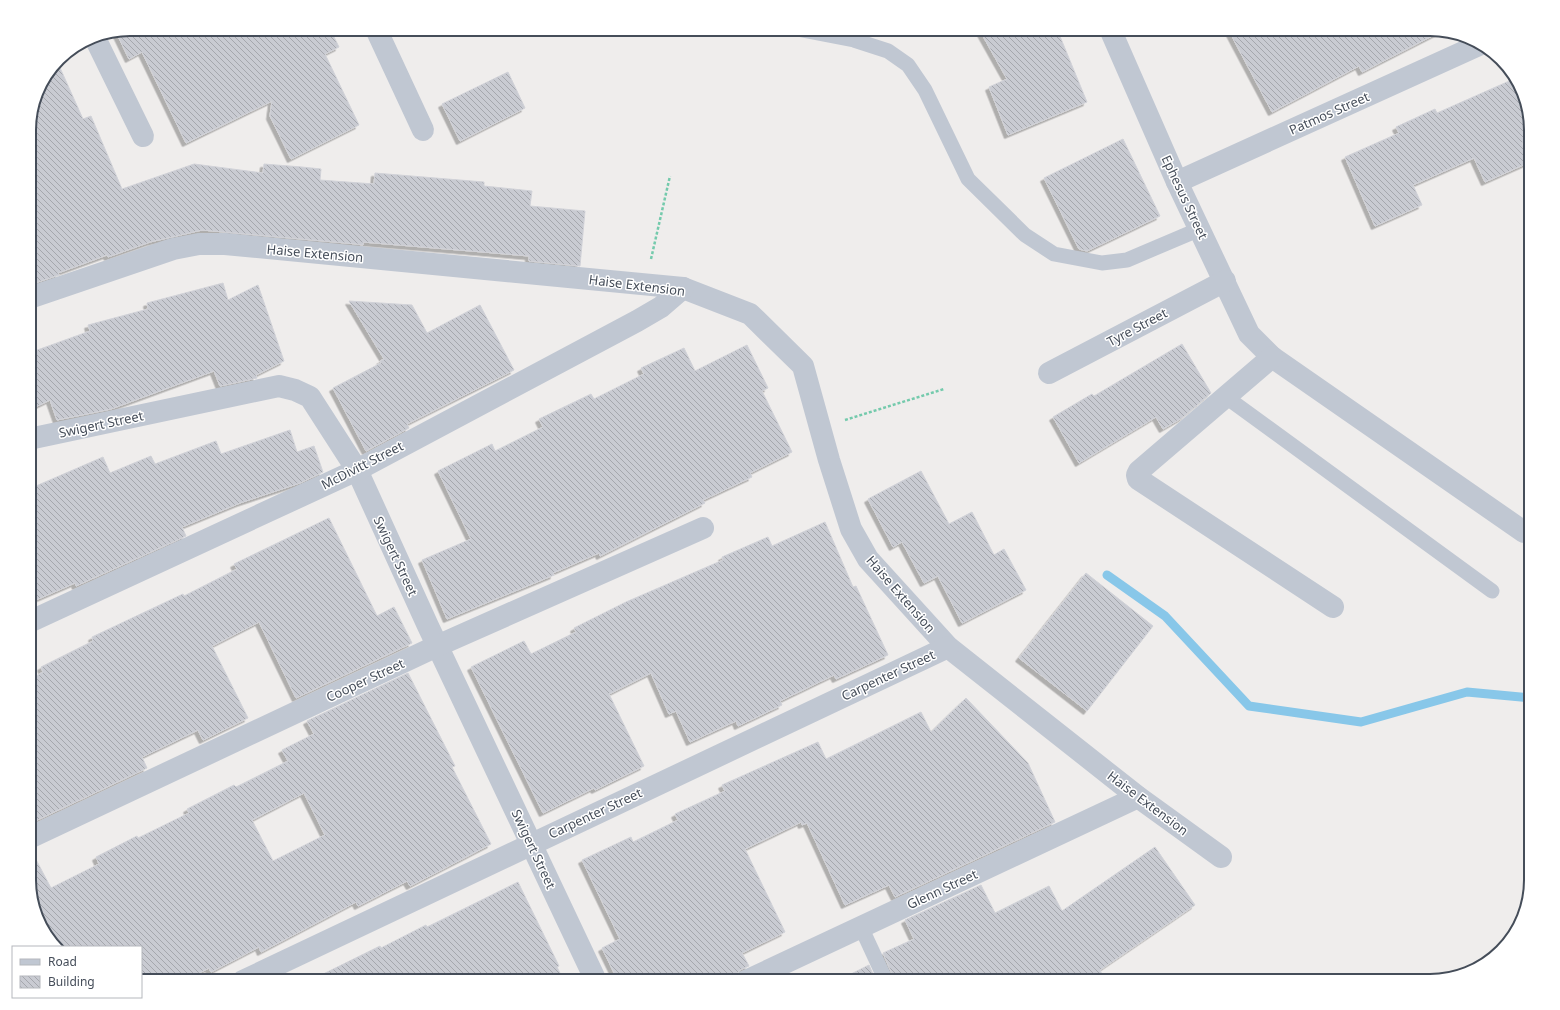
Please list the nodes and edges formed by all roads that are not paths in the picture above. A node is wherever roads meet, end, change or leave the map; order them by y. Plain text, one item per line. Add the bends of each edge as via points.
1 (379, 36) edge
2 (831, 36) edge
3 (1113, 36) edge
4 (97, 42) edge
5 (1473, 47) edge
6 (423, 130) dead end
7 (143, 136) dead end
8 (1177, 182) junction
9 (1200, 229) junction
10 (1224, 281) junction
11 (683, 288) junction
12 (36, 296) edge
13 (1272, 357) junction
14 (1049, 373) dead end
15 (1226, 397) junction
16 (36, 438) edge
17 (357, 470) junction
18 (703, 528) dead end
19 (1524, 532) dead end
20 (1492, 591) dead end
21 (1334, 607) dead end
22 (36, 619) edge
23 (437, 646) junction
24 (948, 647) junction
25 (1138, 797) junction
26 (36, 835) edge
27 (532, 843) junction
28 (1221, 857) dead end
29 (861, 927) junction
30 (258, 974) edge
31 (593, 974) edge
32 (761, 974) edge
33 (883, 974) edge

1 - 6 street
2 - 9 lane via 888,51 908,66 926,90 968,178 1025,235 1054,254 1102,263 1127,260
3 - 8 street, Ephesus Street
4 - 7 street
5 - 8 street, Patmos Street
8 - 9 street, Ephesus Street
9 - 10 street, Ephesus Street
10 - 13 street, Ephesus Street via 1249,334
10 - 14 street, Tyre Street
11 - 12 street, Haise Extension via 233,245 199,244 173,249
11 - 17 street, McDivitt Street via 661,307 637,321
11 - 24 street, Haise Extension via 750,314 803,366 851,529 868,559
13 - 15 street
13 - 19 street, Ephesus Street
15 - 20 lane
15 - 21 street via 1139,470 1138,479
16 - 17 street, Swigert Street via 279,386 310,397
17 - 22 street, McDivitt Street
17 - 23 street, Swigert Street
18 - 23 street, Cooper Street
23 - 26 street, Cooper Street
23 - 27 street, Swigert Street
24 - 25 street, Haise Extension
24 - 27 street, Carpenter Street
25 - 28 street, Haise Extension
25 - 29 street, Glenn Street
27 - 30 street, Carpenter Street
27 - 31 street, Swigert Street
29 - 32 street, Glenn Street
29 - 33 lane

